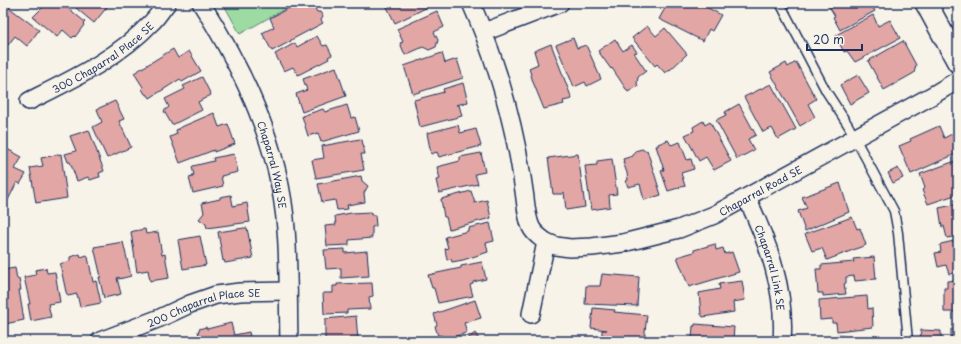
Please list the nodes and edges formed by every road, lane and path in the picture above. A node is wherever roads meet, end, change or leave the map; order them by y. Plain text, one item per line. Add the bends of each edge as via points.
1 (167, 3) edge
2 (201, 3) edge
3 (471, 3) edge
4 (560, 3) edge
5 (780, 3) edge
6 (926, 3) edge
7 (484, 32) junction
8 (958, 62) edge
9 (958, 80) edge
10 (29, 100) dead end
11 (854, 138) junction
12 (746, 198) junction
13 (546, 242) junction
14 (288, 292) junction
15 (530, 314) dead end
16 (100, 341) edge
17 (289, 341) edge
18 (782, 341) edge
19 (908, 341) edge

1 - 10 street, 300 Chaparral Place SE via 153,22 107,59
2 - 14 street, Chaparral Way SE via 244,78 259,114 277,171 286,228
3 - 7 street, Chaparral Road SE
4 - 7 street
5 - 11 lane
6 - 8 street
7 - 13 street, Chaparral Road SE via 512,125 527,215 531,228
9 - 11 street, Chaparral Road SE
11 - 12 street, Chaparral Road SE
11 - 19 lane via 895,216
12 - 13 street, Chaparral Road SE via 714,215 653,236 592,247 570,248
12 - 18 street, Chaparral Link SE via 764,235 774,264 782,311
13 - 15 street
14 - 16 street, 200 Chaparral Place SE via 216,295
14 - 17 street, Chaparral Way SE

